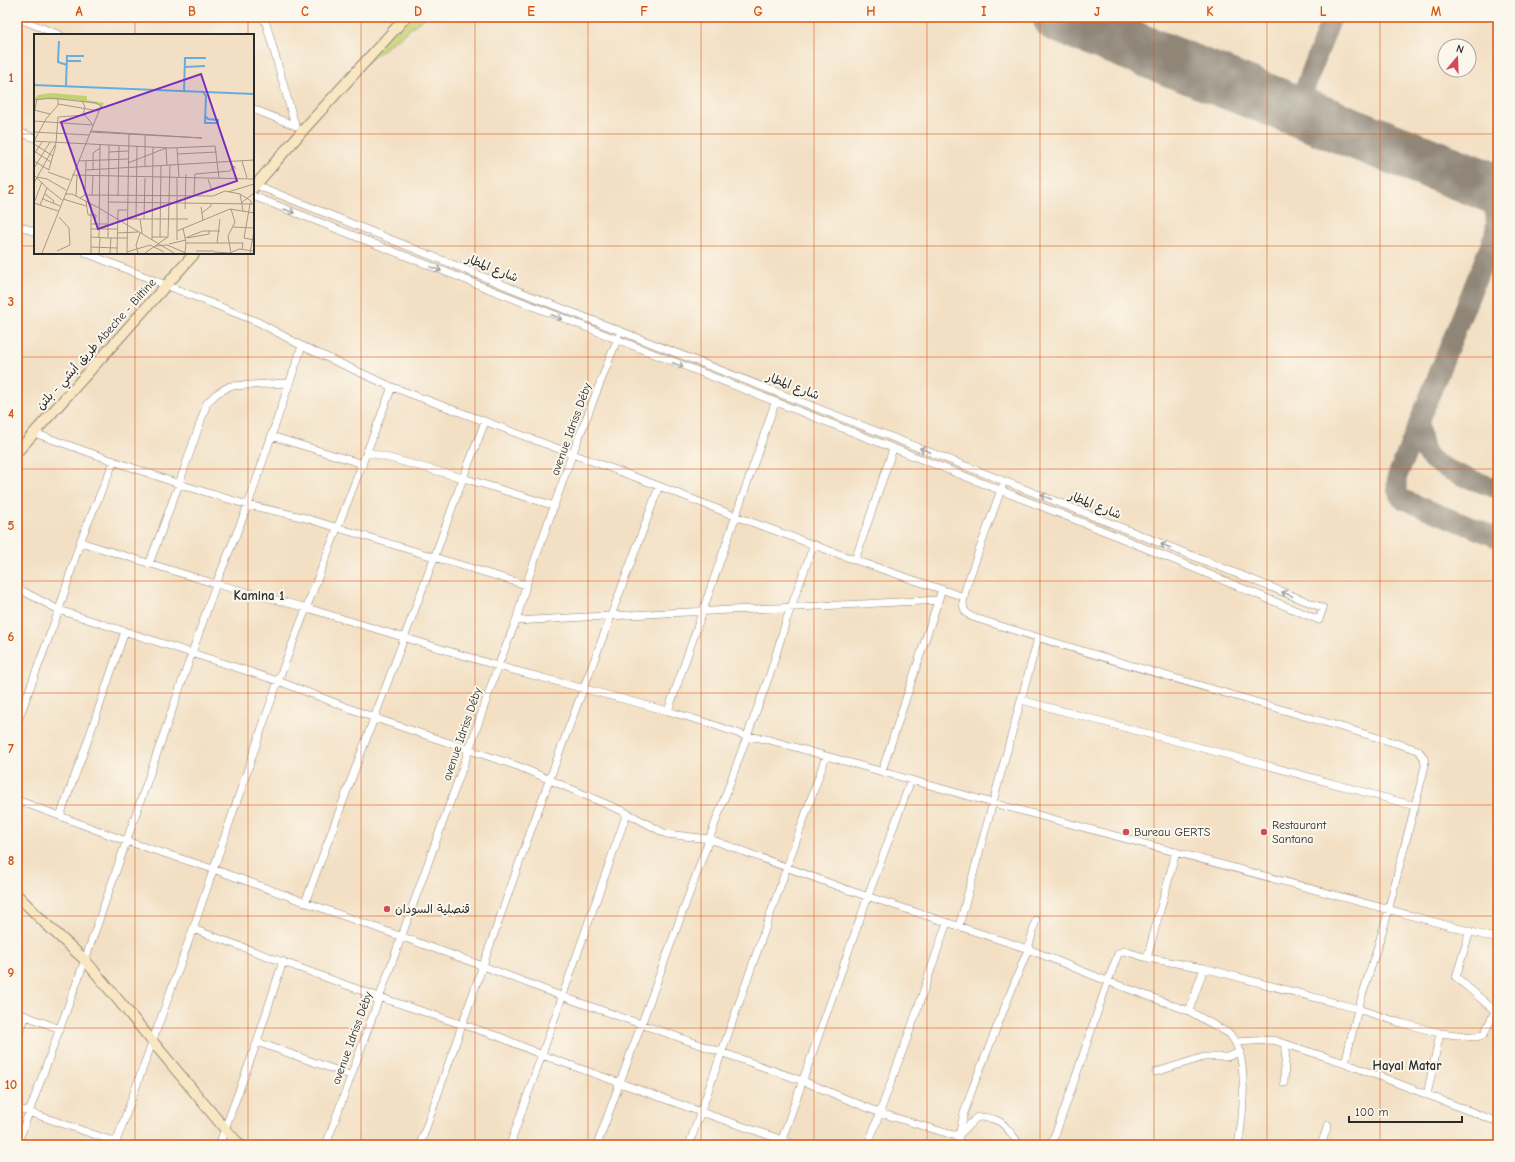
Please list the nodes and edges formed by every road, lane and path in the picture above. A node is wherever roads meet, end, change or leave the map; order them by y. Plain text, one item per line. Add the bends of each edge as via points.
1 (261, 17) edge
2 (406, 17) edge
3 (17, 18) edge
4 (57, 34) edge
5 (254, 109) edge
6 (299, 127) junction
7 (17, 131) edge
8 (34, 138) edge
9 (254, 186) edge
10 (254, 196) edge
11 (17, 225) edge
12 (34, 232) edge
13 (417, 250) junction
14 (88, 254) edge
15 (194, 254) edge
16 (413, 260) junction
17 (166, 285) junction
18 (541, 300) junction
19 (538, 309) junction
20 (622, 331) junction
21 (616, 340) junction
22 (302, 346) junction
23 (289, 383) junction
24 (392, 387) junction
25 (774, 403) junction
26 (485, 422) junction
27 (34, 433) junction
28 (271, 436) junction
29 (893, 449) junction
30 (17, 452) edge
31 (367, 452) junction
32 (572, 455) junction
33 (114, 461) junction
34 (363, 464) junction
35 (463, 478) junction
36 (1005, 481) junction
37 (179, 484) junction
38 (659, 486) junction
39 (1001, 492) junction
40 (248, 505) junction
41 (555, 506) junction
42 (735, 516) junction
43 (337, 528) junction
44 (80, 542) junction
45 (814, 544) junction
46 (434, 558) junction
47 (855, 560) junction
48 (149, 564) junction
49 (216, 584) junction
50 (526, 585) junction
51 (17, 588) edge
52 (942, 589) junction
53 (964, 597) junction
54 (938, 600) junction
55 (307, 608) junction
56 (791, 608) junction
57 (59, 610) junction
58 (703, 611) junction
59 (612, 615) junction
60 (516, 621) junction
61 (125, 631) junction
62 (405, 637) junction
63 (1038, 638) junction
64 (192, 653) junction
65 (498, 666) junction
66 (278, 681) junction
67 (583, 688) junction
68 (1021, 700) junction
69 (668, 711) junction
70 (375, 718) junction
71 (17, 724) edge
72 (746, 736) junction
73 (469, 750) junction
74 (826, 756) junction
75 (882, 771) junction
76 (550, 779) junction
77 (911, 780) junction
78 (17, 800) edge
79 (993, 803) junction
80 (1415, 806) junction
81 (627, 813) junction
82 (60, 816) junction
83 (710, 839) junction
84 (126, 841) junction
85 (1176, 852) junction
86 (786, 867) junction
87 (213, 869) junction
88 (17, 895) edge
89 (868, 896) junction
90 (305, 902) junction
91 (1388, 909) junction
92 (1036, 920) dead end
93 (947, 922) junction
94 (959, 926) junction
95 (193, 929) junction
96 (1470, 931) junction
97 (400, 937) junction
98 (1498, 939) edge
99 (1028, 949) junction
100 (1146, 958) junction
101 (85, 960) junction
102 (283, 961) junction
103 (483, 966) junction
104 (1204, 968) junction
105 (1107, 981) junction
106 (561, 996) junction
107 (379, 997) junction
108 (1358, 1009) junction
109 (1496, 1010) edge
110 (1189, 1011) junction
111 (17, 1012) edge
112 (26, 1016) junction
113 (462, 1024) junction
114 (642, 1024) junction
115 (60, 1029) junction
116 (1440, 1033) junction
117 (17, 1038) edge
118 (153, 1042) junction
119 (256, 1042) junction
120 (1235, 1042) junction
121 (1286, 1044) junction
122 (1240, 1052) junction
123 (721, 1053) junction
124 (542, 1055) junction
125 (1345, 1063) junction
126 (1156, 1072) dead end
127 (350, 1075) junction
128 (803, 1081) junction
129 (619, 1082) junction
130 (1284, 1083) dead end
131 (1427, 1095) junction
132 (17, 1108) edge
133 (30, 1112) junction
134 (701, 1112) junction
135 (880, 1113) junction
136 (1498, 1122) edge
137 (1328, 1125) dead end
138 (225, 1129) junction
139 (960, 1134) junction
140 (781, 1142) edge
141 (116, 1143) edge
142 (17, 1145) edge
143 (219, 1145) edge
144 (240, 1145) edge
145 (326, 1145) edge
146 (420, 1145) edge
147 (510, 1145) edge
148 (597, 1145) edge
149 (689, 1145) edge
150 (797, 1145) edge
151 (868, 1145) edge
152 (957, 1145) edge
153 (1020, 1145) edge
154 (1051, 1145) edge
155 (1238, 1145) edge
156 (1321, 1145) edge

1 - 6 street via 266,23
2 - 6 main road
3 - 4 street
5 - 6 street
6 - 9 main road
7 - 8 street
9 - 13 street, شارع المطار
10 -> 16 street, شارع المطار
11 - 12 street
13 - 16 street
13 - 18 street, شارع المطار
14 - 17 street
15 - 17 main road, طريق أبشي - بلتن Abeche - Biltine
16 -> 19 street, شارع المطار
17 - 22 street via 258,322
17 - 27 main road, طريق أبشي - بلتن Abeche - Biltine
18 - 19 street
18 - 20 street, شارع المطار
19 -> 21 street, شارع المطار
20 - 21 street, avenue Idriss Déby
36 -> 20 street, شارع المطار
21 -> 25 street, شارع المطار
21 - 32 street, avenue Idriss Déby
22 - 23 street
22 - 24 street
23 - 28 street
23 - 37 street via 230,386 216,394 207,403
24 - 26 street
24 - 31 street
25 - 29 street, شارع المطار
25 - 42 street
26 - 32 street
26 - 35 street
27 - 30 main road, طريق أبشي - بلتن Abeche - Biltine
27 - 33 street
28 - 34 street
28 - 40 street
29 - 39 street, شارع المطار
29 - 47 street
31 - 34 street
31 - 35 street
32 - 38 street
32 - 41 street, avenue Idriss Déby
33 - 37 street
33 - 44 street
34 - 43 street
35 - 41 street
35 - 46 street
36 - 39 street
39 -> 36 street, شارع المطار via 1104,531 1319,620 1323,608
37 - 40 street
37 - 48 street
38 - 42 street
38 - 59 street
39 - 53 street
40 - 43 street
40 - 49 street
41 - 50 street, avenue Idriss Déby
42 - 45 street
42 - 58 street
43 - 46 street
43 - 55 street
44 - 48 street
44 - 57 street
45 - 47 street
45 - 56 street
46 - 50 street
46 - 62 street
47 - 52 street
48 - 49 street
49 - 55 street
49 - 64 street
50 - 60 street, avenue Idriss Déby
51 - 57 street
52 - 53 street
52 - 54 street
53 - 63 street via 963,608 972,617
54 - 56 street
54 - 75 street
55 - 62 street
55 - 66 street
56 - 58 street
56 - 72 street via 771,671
57 - 61 street
57 - 71 street
58 - 59 street
58 - 69 street
59 - 60 street
59 - 67 street
60 - 65 street, avenue Idriss Déby
61 - 64 street
61 - 82 street
62 - 65 street
62 - 70 street
63 - 68 street
63 - 80 street via 1418,750 1424,758 1425,766
64 - 66 street
64 - 84 street
65 - 67 street
65 - 73 street, avenue Idriss Déby
66 - 70 street
66 - 87 street
67 - 69 street
67 - 76 street
68 - 79 street
68 - 80 street
69 - 72 street
70 - 73 street
70 - 90 street
72 - 74 street
72 - 83 street
73 - 76 street
73 - 97 street, avenue Idriss Déby
74 - 75 street
74 - 86 street
75 - 77 street
76 - 81 street
76 - 103 street
77 - 79 street
77 - 89 street
78 - 82 street
79 - 85 street
79 - 94 street
80 - 91 street
81 - 83 street via 671,835
81 - 106 street
82 - 84 street
83 - 86 street
83 - 114 street
84 - 87 street
84 - 101 street
85 - 91 street
85 - 100 street
86 - 89 street
86 - 123 street
87 - 90 street
87 - 95 street
88 - 101 main road
89 - 93 street
89 - 128 street
90 - 97 street
91 - 96 street
91 - 108 street
92 - 99 street
93 - 94 street
93 - 135 street
94 - 99 street
95 - 102 street
95 - 118 street
96 - 98 street
96 - 109 street via 1456,978
97 - 103 street
97 - 107 street, avenue Idriss Déby
99 - 105 street
99 - 139 street via 973,1087
100 - 104 street
100 - 105 street via 1124,951 1118,954
101 - 115 street
101 - 118 main road
102 - 107 street
102 - 119 street
103 - 106 street
103 - 113 street
104 - 108 street
104 - 110 street
105 - 110 street
105 - 154 street
106 - 114 street
106 - 124 street
107 - 113 street
107 - 127 street, avenue Idriss Déby
108 - 116 street
108 - 125 street
109 - 116 street via 1484,1034 1480,1036
110 - 120 street via 1230,1034
111 - 112 street
112 - 115 street
112 - 117 street
113 - 124 street
113 - 146 street
114 - 123 street
114 - 129 street
115 - 133 street
116 - 131 street
118 - 138 main road
118 - 141 street
119 - 127 street
119 - 138 street
120 - 121 street via 1273,1040
120 - 122 street
121 - 125 street
121 - 130 street
122 - 126 street via 1227,1057 1204,1057
122 - 155 street via 1243,1090
123 - 128 street
123 - 134 street
124 - 129 street
124 - 147 street
125 - 131 street
127 - 145 street, avenue Idriss Déby
128 - 135 street
128 - 140 street
129 - 134 street
129 - 148 street
131 - 136 street
132 - 133 street
133 - 141 street
133 - 142 street
134 - 140 street
134 - 149 street
135 - 139 street via 954,1135
135 - 151 street
137 - 156 street
138 - 143 street
138 - 144 main road
139 - 152 street
139 - 153 street via 977,1117 992,1117 1004,1123
140 - 150 street

